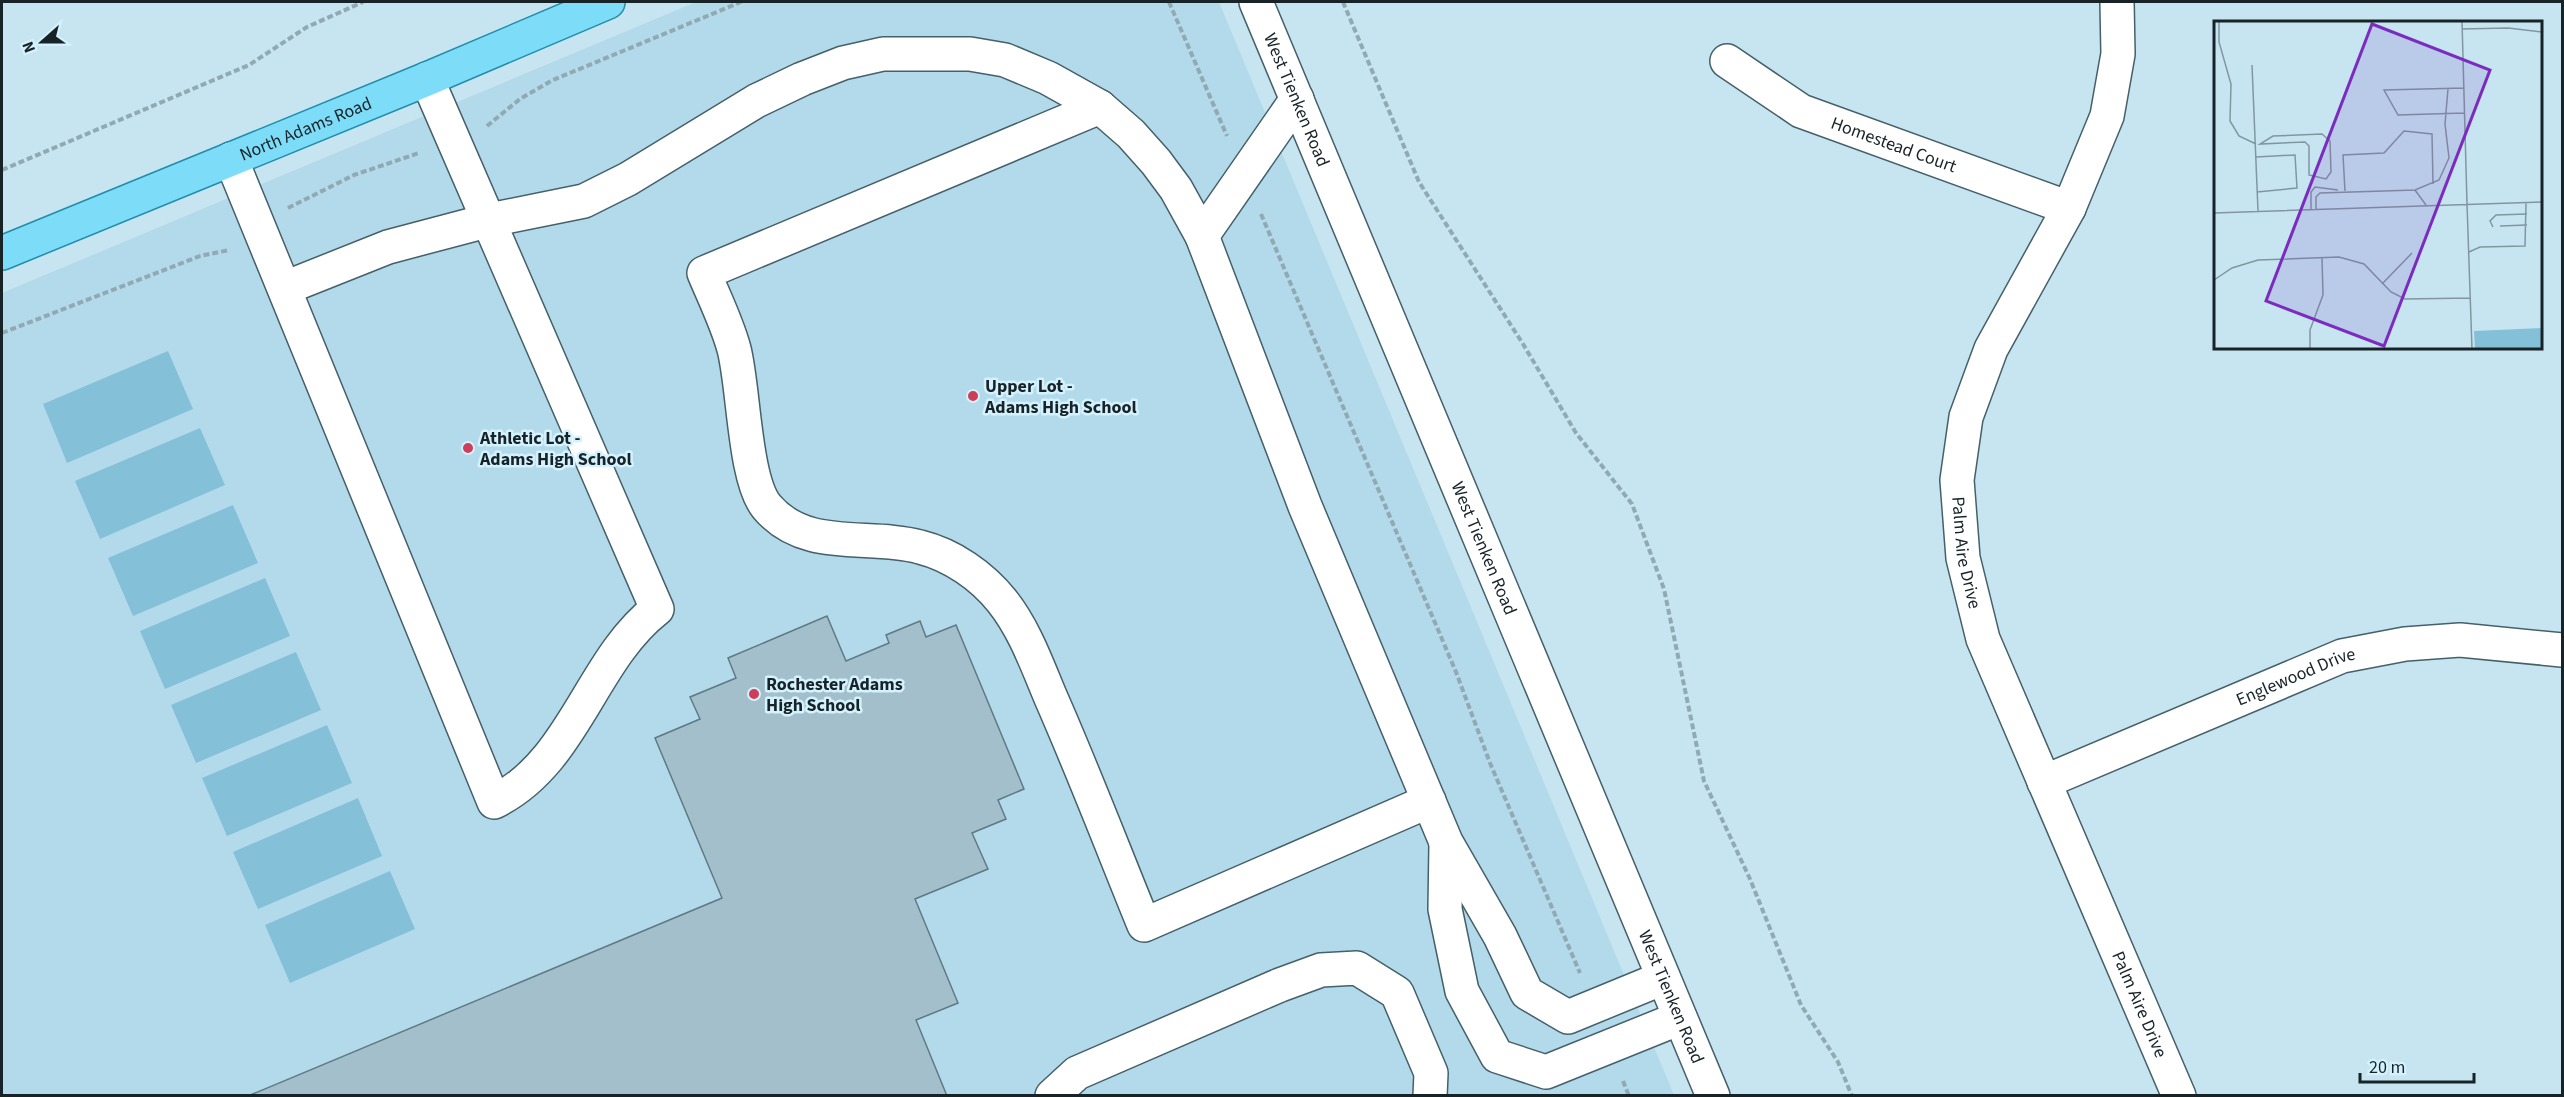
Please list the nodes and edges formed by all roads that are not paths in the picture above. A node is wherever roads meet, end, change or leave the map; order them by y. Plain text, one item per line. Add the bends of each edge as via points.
1 (608, 2) edge
2 (1256, 2) edge
3 (2117, 2) edge
4 (1728, 61) dead end
5 (427, 79) junction
6 (1297, 99) junction
7 (1100, 107) junction
8 (231, 159) junction
9 (2069, 208) junction
10 (490, 220) junction
11 (1202, 236) junction
12 (2, 253) edge
13 (285, 288) junction
14 (2562, 650) edge
15 (2044, 782) junction
16 (1430, 801) junction
17 (1446, 842) junction
18 (1663, 978) junction
19 (1680, 1018) junction
20 (1052, 1095) edge
21 (1430, 1095) edge
22 (1713, 1095) edge
23 (2179, 1095) edge

1 - 5 main road, North Adams Road
2 - 6 street, West Tienken Road
3 - 9 street, Palm Aire Drive via 2118,54 2107,116
4 - 9 street, Homestead Court via 1801,111
5 - 8 main road, North Adams Road
5 - 10 street
6 - 11 street
6 - 18 street, West Tienken Road
7 - 10 street via 1005,60 970,54 883,54 843,63 756,101 628,179 584,201
7 - 11 street via 1156,162
7 - 16 street via 704,273 734,348 748,447 765,505 782,522 802,533 921,547 940,554 977,576 1002,601 1028,646 1144,925
8 - 12 main road, North Adams Road
8 - 13 street
9 - 15 street, Palm Aire Drive via 1991,349 1966,417 1957,480 1963,558 1983,639
10 - 13 street via 388,247
10 - 13 street via 657,609 633,631 556,749 513,793 494,802
11 - 16 street via 1305,506
14 - 15 street, Englewood Drive via 2460,640 2405,644 2342,656
15 - 23 street, Palm Aire Drive
16 - 17 street
17 - 18 street via 1500,936 1527,993 1568,1017
17 - 19 street via 1445,909 1462,991 1497,1056 1546,1072
18 - 19 street, West Tienken Road
19 - 22 street, West Tienken Road
20 - 21 street via 1077,1073 1280,985 1321,970 1357,968 1397,993 1431,1072

